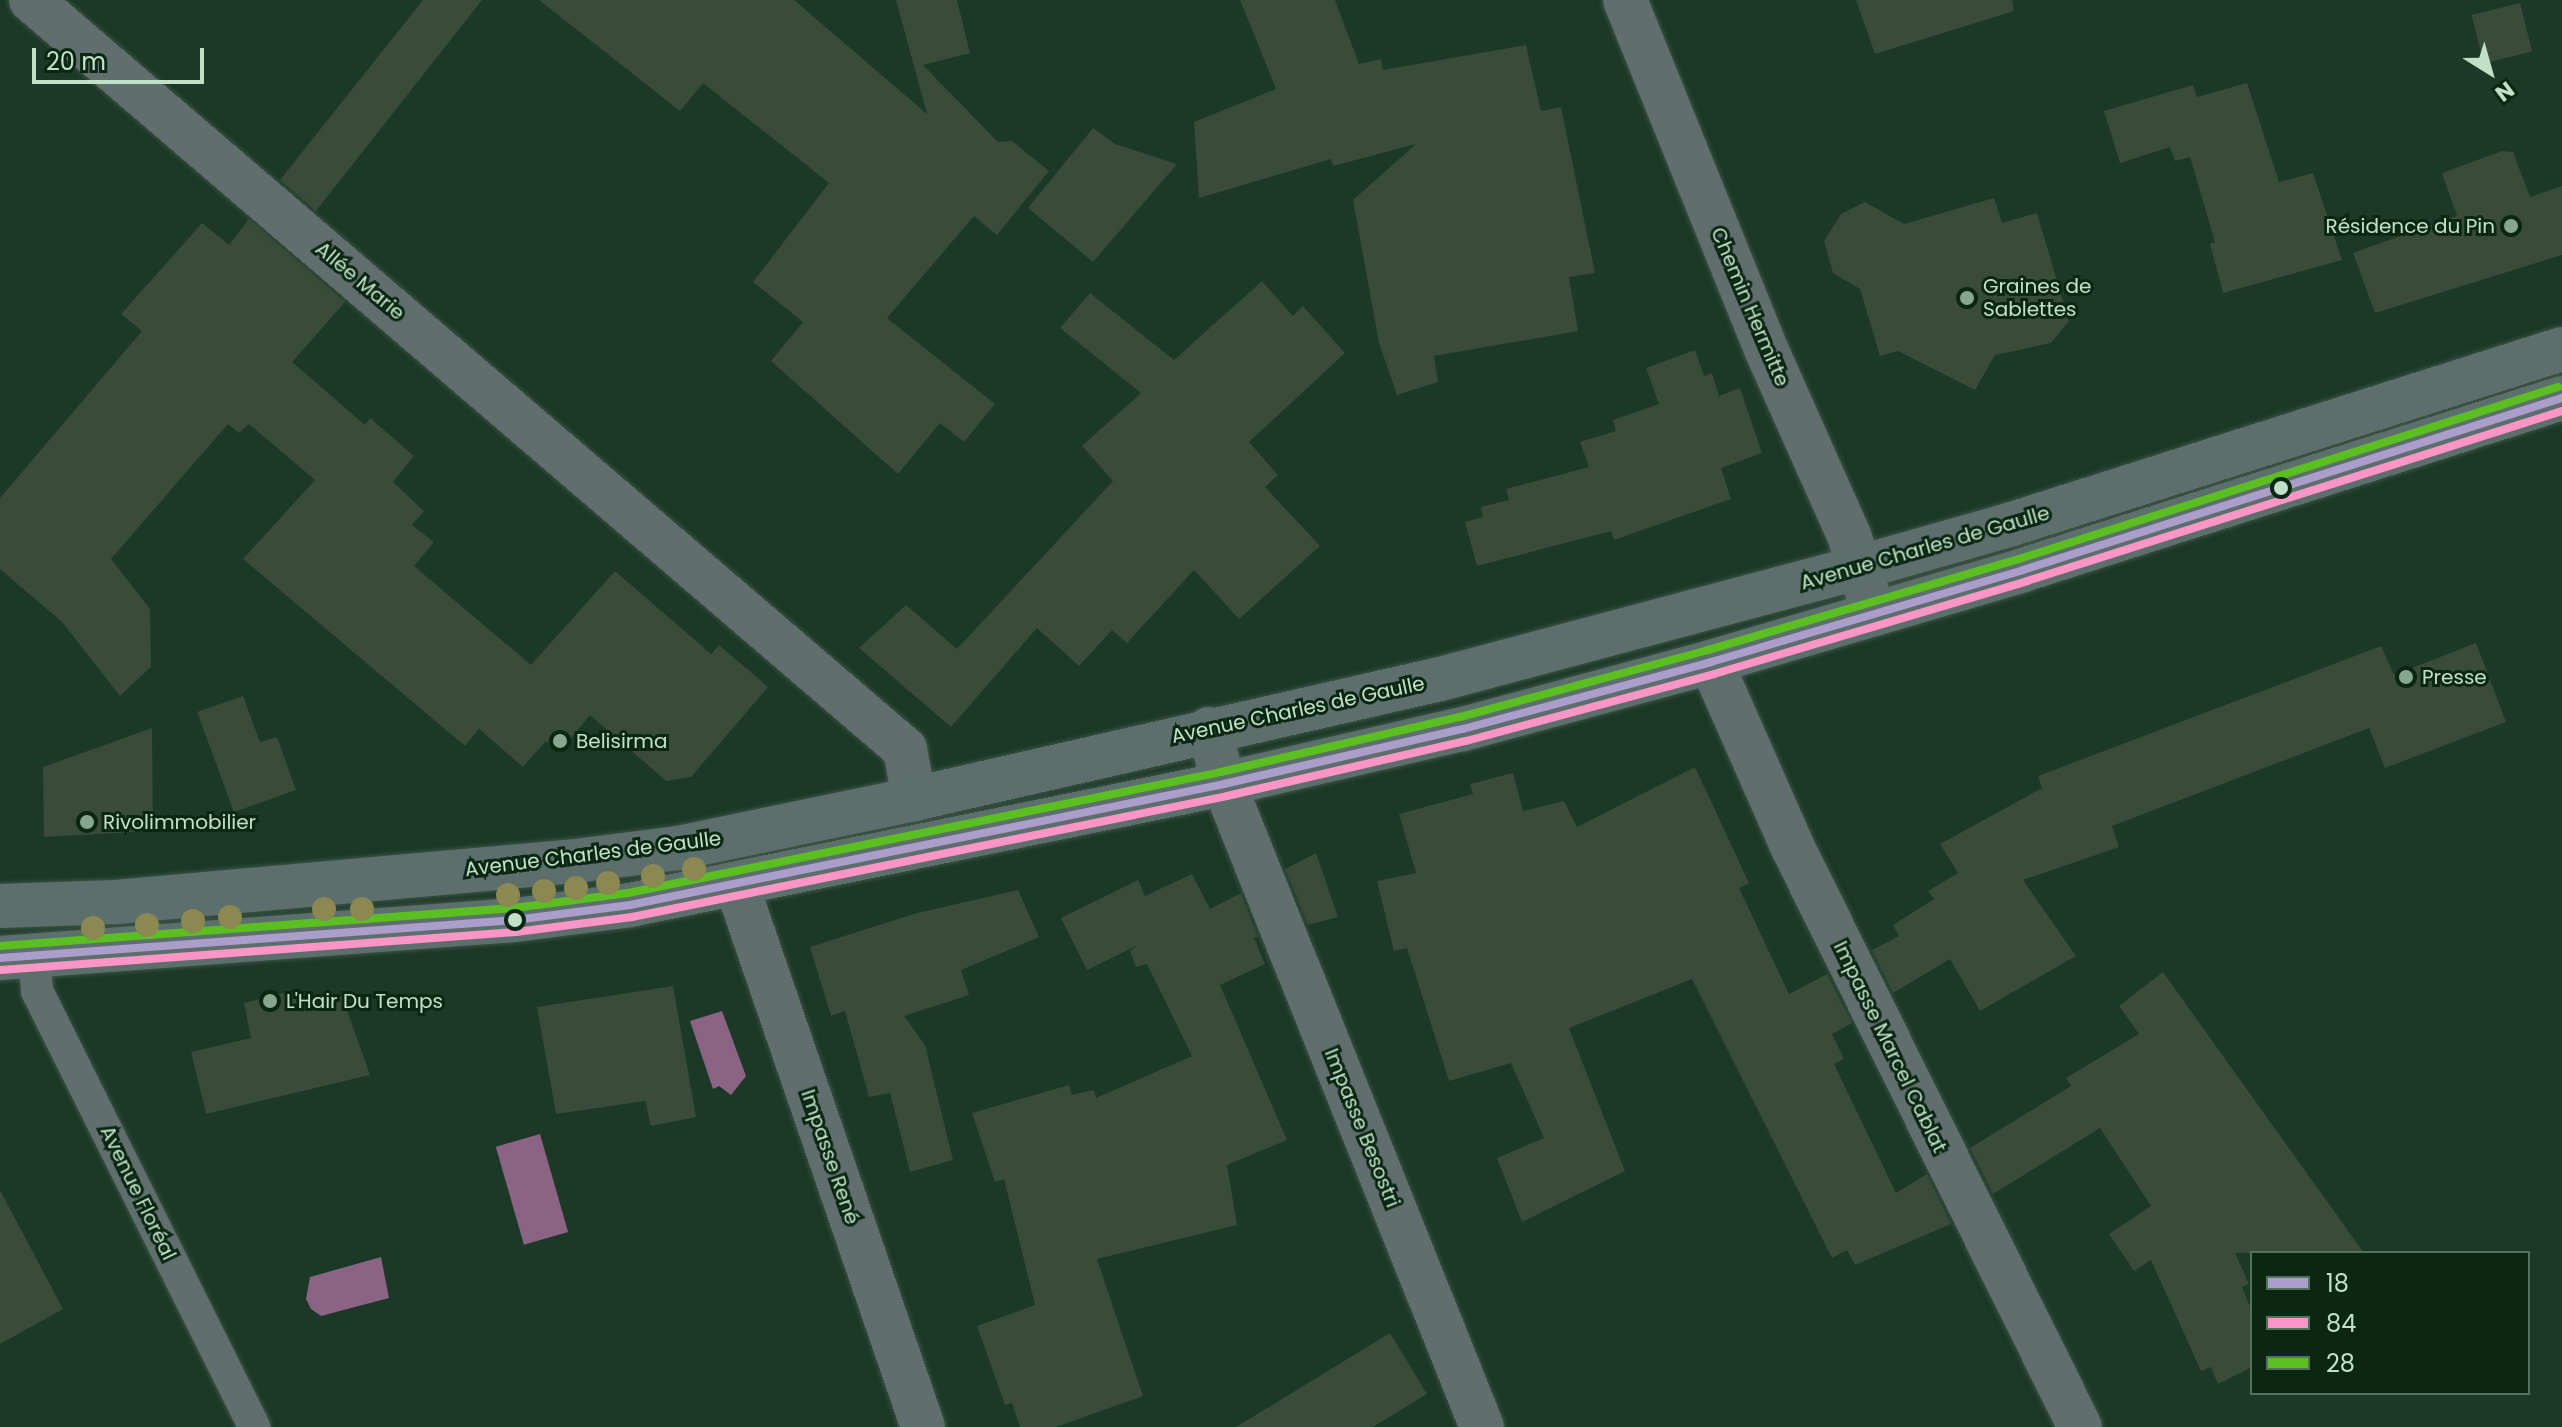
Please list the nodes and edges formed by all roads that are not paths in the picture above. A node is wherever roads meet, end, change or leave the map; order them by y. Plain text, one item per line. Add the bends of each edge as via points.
1 (31, 0) edge
2 (1626, 4) edge
3 (2562, 349) edge
4 (2504, 369) junction
5 (2562, 398) edge
6 (2518, 412) junction
7 (2012, 524) junction
8 (1858, 568) junction
9 (2023, 570) junction
10 (1689, 614) junction
11 (1874, 614) junction
12 (1711, 662) junction
13 (1209, 729) junction
14 (1224, 784) junction
15 (914, 799) junction
16 (737, 886) junction
17 (19, 905) edge
18 (17, 957) edge
19 (254, 1427) edge
20 (923, 1427) edge
21 (1482, 1427) edge
22 (2080, 1427) edge

1 - 15 street, Allée Marie via 905,749
2 - 8 street, Chemin Hermitte via 1766,349 1849,535
3 - 4 main road, Avenue Charles de Gaulle
4 - 6 street
4 - 7 main road, Avenue Charles de Gaulle
5 - 6 main road
6 - 9 main road
7 - 8 main road, Avenue Charles de Gaulle
7 - 9 street
8 - 10 main road, Avenue Charles de Gaulle
8 - 11 street, Chemin Hermitte
9 - 11 main road
10 - 12 lane
10 - 13 main road, Avenue Charles de Gaulle via 1440,679
11 - 12 main road
12 - 14 main road via 1463,729
12 - 22 street, Impasse Marcel Cablat via 1792,846
13 - 14 street, Impasse Besostri
13 - 15 main road, Avenue Charles de Gaulle
14 - 16 main road
14 - 21 street, Impasse Besostri
15 - 17 main road, Avenue Charles de Gaulle via 678,848 583,860
16 - 18 main road via 515,920
16 - 20 street, Impasse René
17 - 18 street
18 - 19 lane, Avenue Floréal

